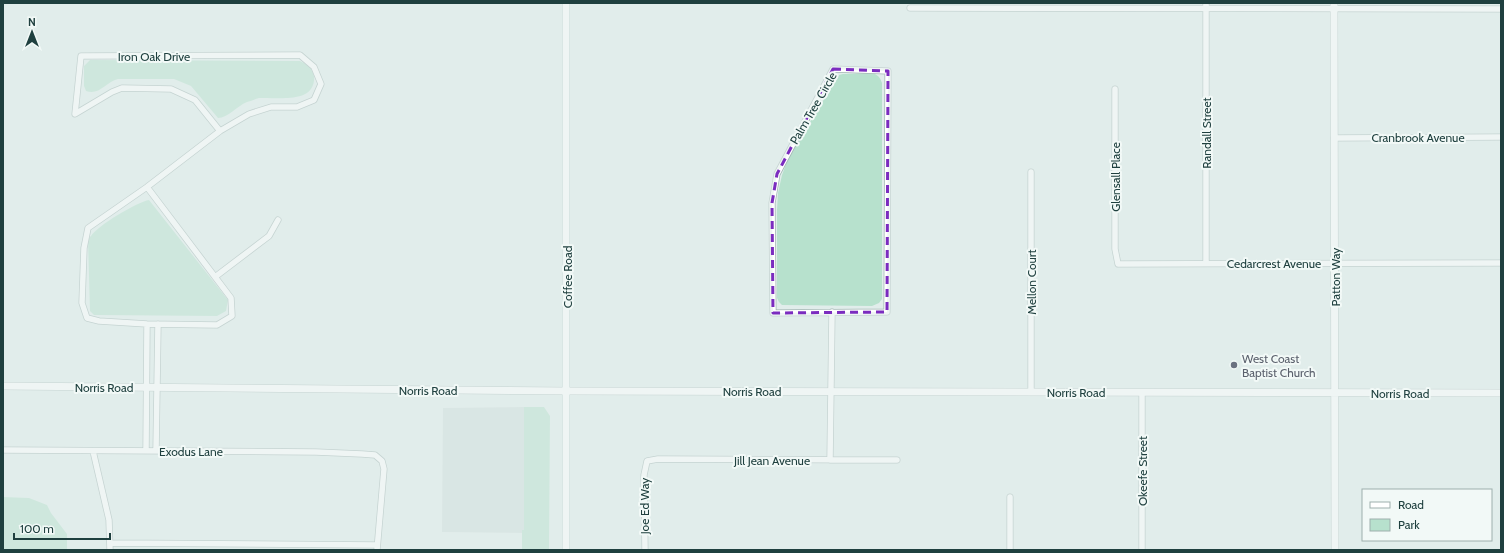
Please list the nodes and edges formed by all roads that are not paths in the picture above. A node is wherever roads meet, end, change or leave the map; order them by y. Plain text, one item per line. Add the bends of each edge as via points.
1 (566, 3) edge
2 (1206, 6) edge
3 (1334, 6) edge
4 (910, 8) dead end
5 (1501, 9) edge
6 (1115, 89) dead end
7 (220, 131) junction
8 (1501, 137) edge
9 (1334, 138) junction
10 (1031, 172) dead end
11 (147, 187) junction
12 (278, 220) dead end
13 (1206, 263) junction
14 (1334, 263) junction
15 (1501, 263) edge
16 (1118, 264) joint
17 (215, 277) junction
18 (832, 312) junction
19 (147, 324) junction
20 (158, 324) junction
21 (3, 386) edge
22 (146, 387) junction
23 (157, 388) junction
24 (567, 391) junction
25 (830, 392) junction
26 (1031, 392) junction
27 (1142, 392) junction
28 (1335, 393) junction
29 (1501, 394) edge
30 (3, 450) edge
31 (93, 450) junction
32 (146, 451) junction
33 (156, 451) junction
34 (830, 460) junction
35 (897, 460) dead end
36 (647, 461) joint
37 (1010, 497) dead end
38 (110, 543) junction
39 (377, 547) edge
40 (110, 550) edge
41 (566, 550) edge
42 (644, 550) edge
43 (1010, 550) edge
44 (1142, 550) edge
45 (1335, 550) edge

1 - 24 street, Coffee Road
2 - 3 street
2 - 4 street
2 - 13 street, Randall Street
3 - 5 street
3 - 9 street, Patton Way
6 - 16 street, Glensall Place via 1115,249
7 - 7 street, Iron Oak Drive via 249,114 271,107 297,107 314,100 321,84 314,67 300,55 81,56 75,114 122,88 171,89 195,100
7 - 11 street, Iron Oak Drive
8 - 9 street, Cranbrook Avenue
9 - 14 street, Patton Way
10 - 26 street, Mellon Court
11 - 17 street, Iron Oak Drive
11 - 19 street, Iron Oak Drive via 88,228 84,248 82,303 87,318
12 - 17 street via 269,236
13 - 14 street, Cedarcrest Avenue
13 - 16 street, Cedarcrest Avenue
14 - 15 street, Cedarcrest Avenue
14 - 28 street, Patton Way
17 - 20 street, Iron Oak Drive via 230,298 232,316 217,326
18 - 18 street, Palm Tree Circle via 773,312 772,203 777,174 833,69 888,71 887,312
18 - 25 street
19 - 20 street, Iron Oak Drive
19 - 22 street
20 - 23 street
21 - 22 street, Norris Road
22 - 23 street, Norris Road
22 - 32 street
23 - 24 street, Norris Road
23 - 33 street
24 - 25 street, Norris Road
24 - 41 street, Coffee Road
25 - 26 street, Norris Road
25 - 34 street
26 - 27 street, Norris Road
27 - 28 street, Norris Road
27 - 44 street, Okeefe Street
28 - 29 street, Norris Road
28 - 45 street, Patton Way
30 - 31 street, Exodus Lane
31 - 32 street, Exodus Lane
31 - 38 street via 109,520
32 - 33 street, Exodus Lane
33 - 39 street, Exodus Lane via 375,455 382,461 384,469
34 - 35 street, Jill Jean Avenue
34 - 36 street, Jill Jean Avenue
36 - 42 street, Joe Ed Way via 644,475
37 - 43 street
38 - 39 street
38 - 40 street

